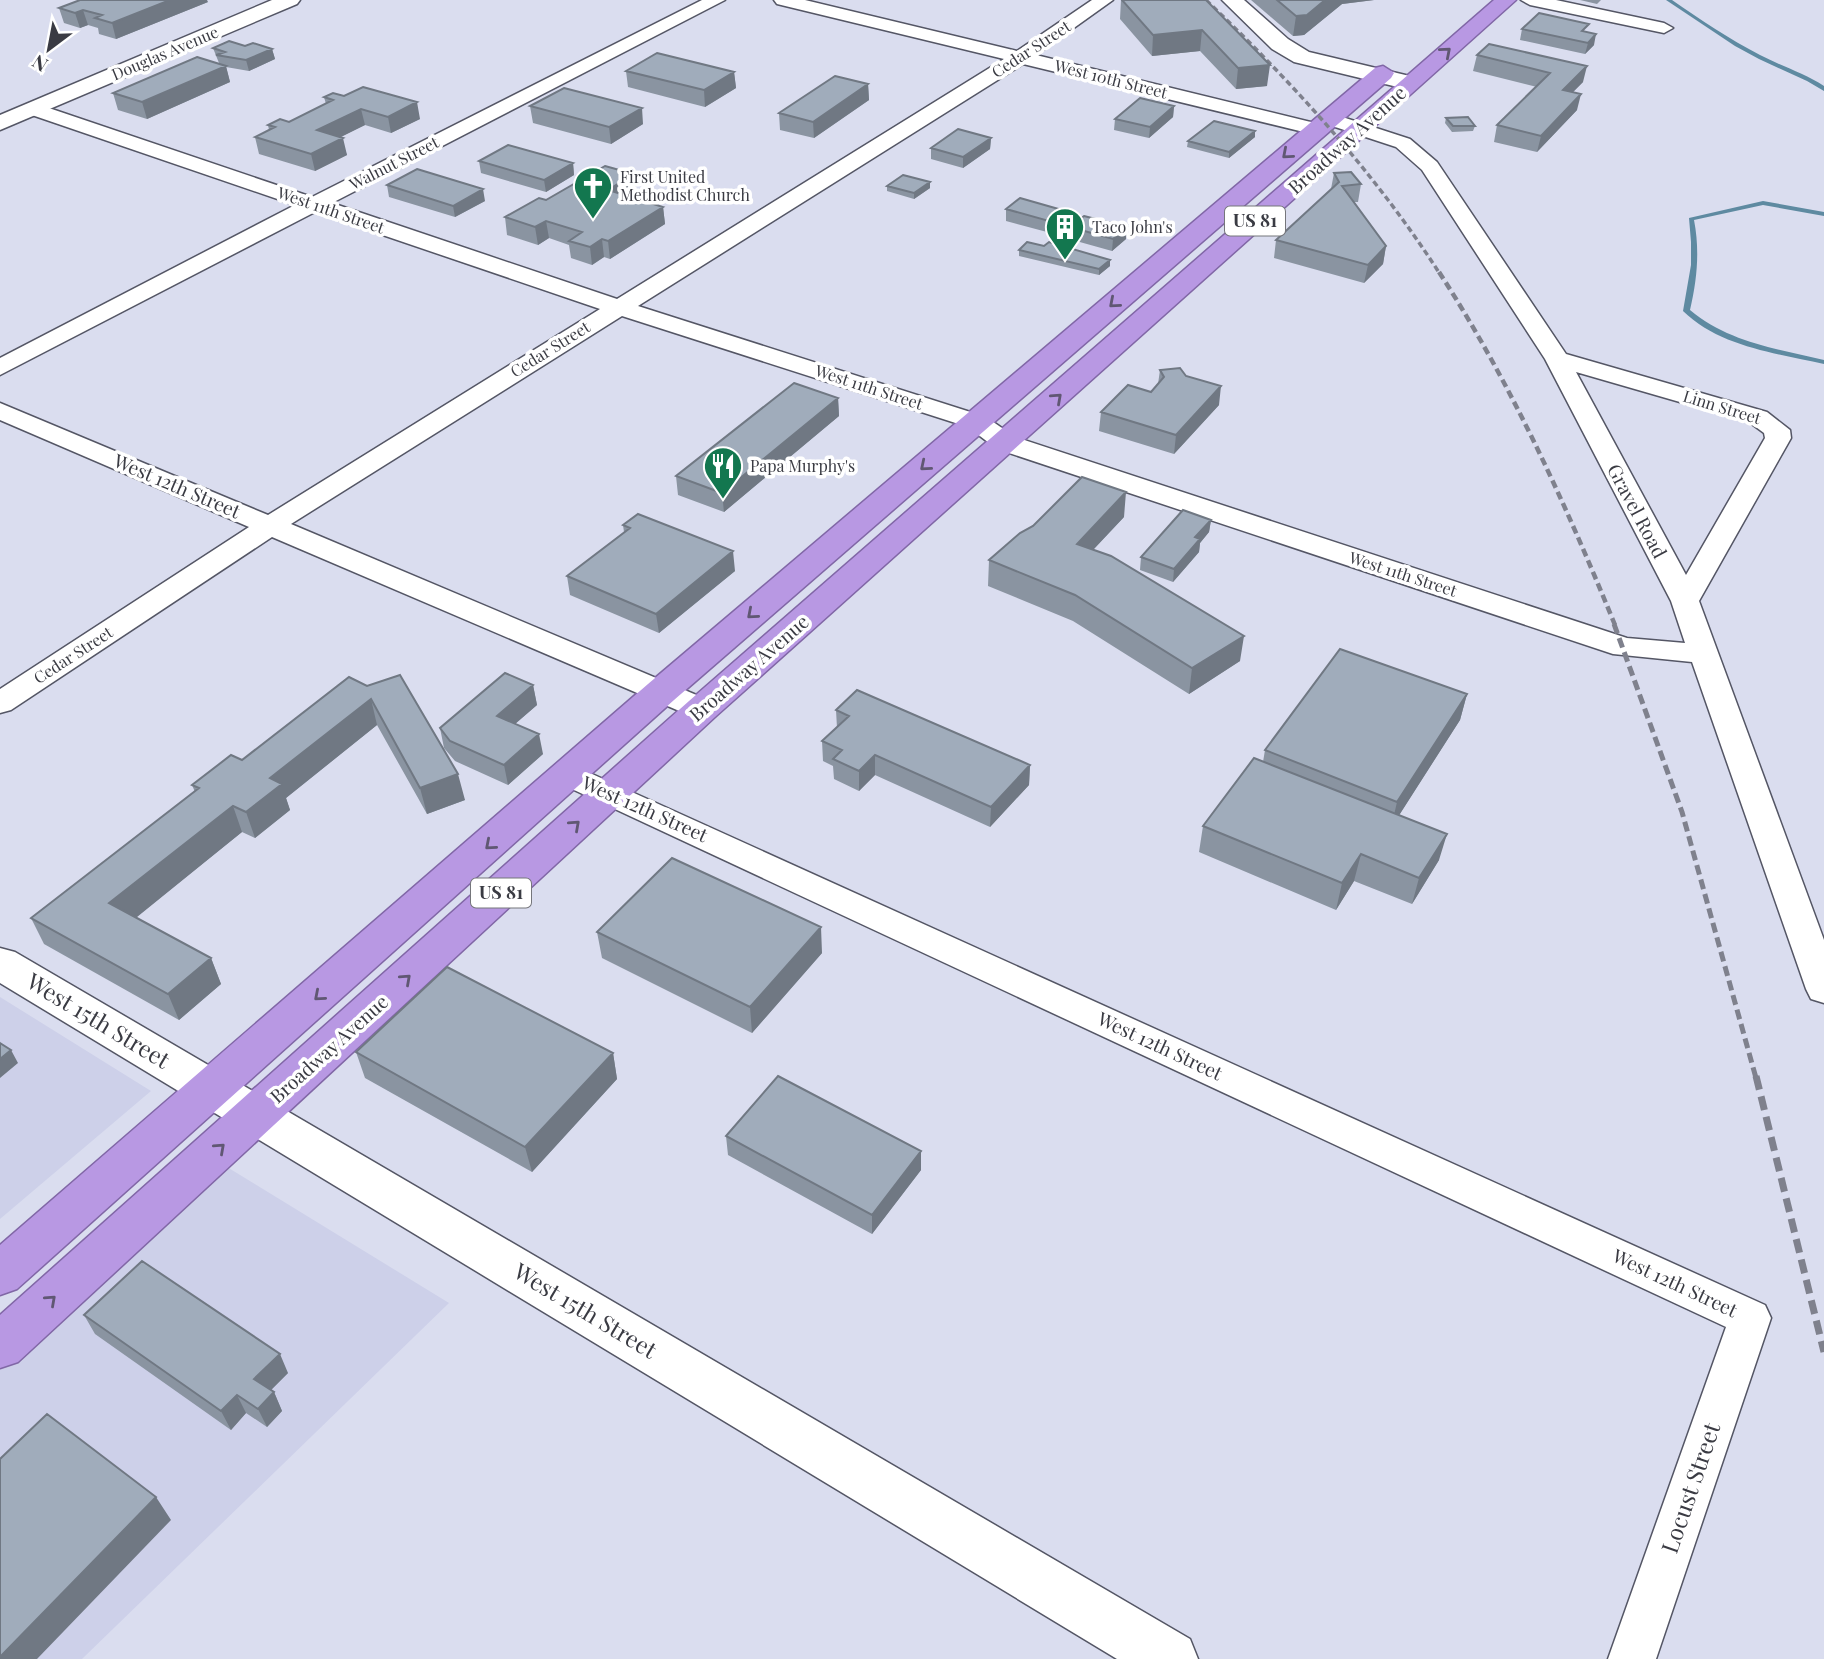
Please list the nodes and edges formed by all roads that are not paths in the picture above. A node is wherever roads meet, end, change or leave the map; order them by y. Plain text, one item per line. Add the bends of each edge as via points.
1 (290, 0) edge
2 (716, 0) edge
3 (783, 0) edge
4 (1104, 0) edge
5 (1233, 0) edge
6 (1470, 0) edge
7 (1506, 0) edge
8 (1530, 0) edge
9 (1440, 26) dead end
10 (1664, 28) dead end
11 (1021, 57) junction
12 (1400, 59) dead end
13 (1380, 76) junction
14 (1410, 83) junction
15 (33, 109) junction
16 (0, 123) edge
17 (1323, 124) junction
18 (1360, 128) junction
19 (314, 204) junction
20 (617, 307) junction
21 (1557, 359) junction
22 (0, 368) edge
23 (0, 411) edge
24 (991, 433) junction
25 (271, 525) junction
26 (1685, 601) junction
27 (1705, 654) junction
28 (661, 692) junction
29 (0, 703) edge
30 (702, 709) junction
31 (570, 775) junction
32 (610, 793) junction
33 (0, 963) edge
34 (1824, 989) edge
35 (212, 1090) junction
36 (256, 1115) junction
37 (0, 1274) edge
38 (1750, 1318) joint
39 (0, 1346) edge
40 (1170, 1659) edge
41 (1632, 1659) edge

1 - 15 street, Douglas Avenue
2 - 19 street, Walnut Street
3 - 11 street, West 10th Street
4 - 11 street, Cedar Street
5 - 13 street via 1292,52
6 - 9 highway
14 -> 7 highway, Broadway Avenue / US 81
8 - 10 street
11 - 17 street, West 10th Street
11 - 20 street, Cedar Street
12 - 13 highway, Broadway Avenue / US 81
13 - 14 street
13 - 17 highway, Broadway Avenue / US 81
14 - 18 highway, Broadway Avenue / US 81
15 - 16 street, Douglas Avenue
15 - 19 street, West 11th Street
17 - 18 street, Gravel Road
17 -> 24 highway, Broadway Avenue / US 81
18 - 21 street, Gravel Road via 1403,143 1430,166
24 -> 18 highway, Broadway Avenue / US 81
19 - 20 street, West 11th Street
19 - 22 street, Walnut Street
20 - 24 street, West 11th Street
20 - 25 street, Cedar Street
21 - 26 street, Gravel Road
21 - 26 street, Linn Street via 1758,417 1777,430 1779,438
23 - 25 street, West 12th Street
24 - 27 street, West 11th Street via 1625,647
24 -> 28 highway, Broadway Avenue / US 81
24 - 30 highway, Broadway Avenue / US 81
25 - 28 street, West 12th Street
25 - 29 street, Cedar Street
26 - 27 street, Gravel Road
27 - 34 street, Gravel Road
28 - 30 street, West 12th Street
28 - 31 highway, Broadway Avenue / US 81
30 - 32 highway, Broadway Avenue / US 81
31 - 32 street, West 12th Street
31 -> 35 highway, Broadway Avenue / US 81
36 -> 32 highway, Broadway Avenue / US 81
32 - 38 street, West 12th Street
33 - 35 street, West 15th Street
35 - 36 street, West 15th Street
35 - 37 highway, Broadway Avenue / US 81
39 -> 36 highway, Broadway Avenue / US 81
36 - 40 street, West 15th Street
38 - 41 street, Locust Street

